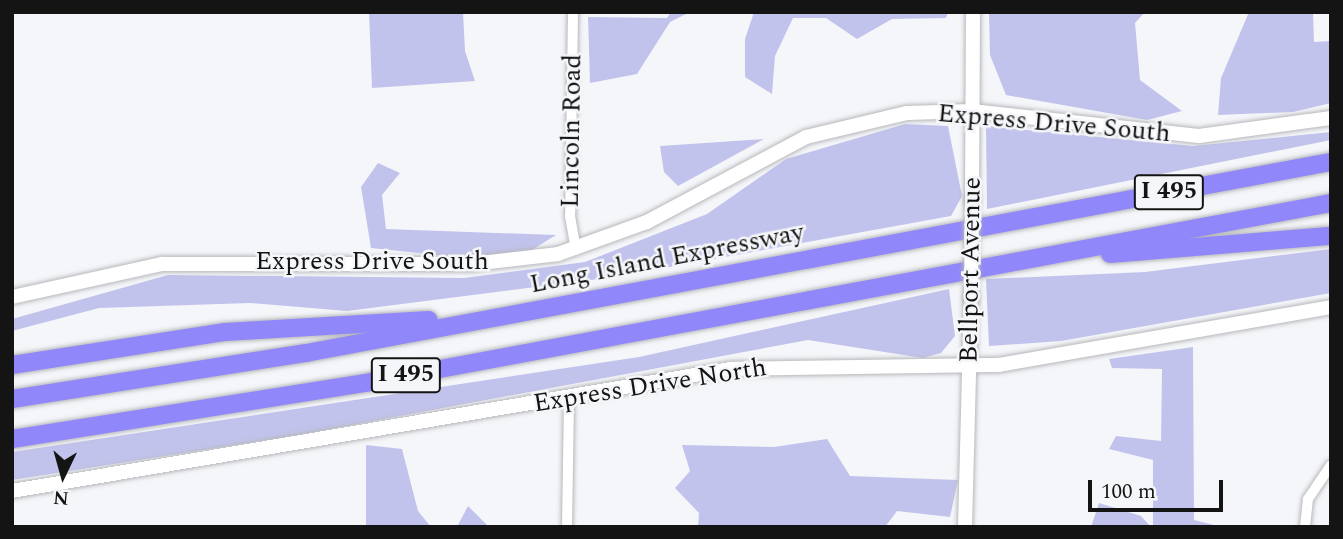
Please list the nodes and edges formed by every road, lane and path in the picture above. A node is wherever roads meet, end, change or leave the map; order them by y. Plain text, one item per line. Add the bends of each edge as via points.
1 (573, 12) edge
2 (973, 12) edge
3 (972, 111) junction
4 (1331, 118) edge
5 (1331, 162) edge
6 (1331, 203) edge
7 (1331, 236) edge
8 (576, 249) junction
9 (1071, 251) junction
10 (12, 298) edge
11 (1331, 307) edge
12 (512, 315) junction
13 (12, 365) edge
14 (970, 368) junction
15 (12, 398) edge
16 (569, 398) junction
17 (12, 439) edge
18 (1331, 465) edge
19 (12, 491) edge
20 (567, 527) edge
21 (965, 527) edge
22 (1305, 527) edge

1 - 8 street, Lincoln Road via 570,216
2 - 3 main road, Bellport Avenue
3 - 4 main road, Express Drive South via 1181,136 1235,135
3 - 8 main road, Express Drive South via 886,116 806,137 647,222
3 - 14 main road, Bellport Avenue, bridge
5 - 12 highway, Long Island Expressway / I 495
6 - 9 highway, I 495
7 - 9 highway via 1109,254
8 - 10 main road, Express Drive South via 472,264 162,264
9 - 17 highway, I 495 via 344,386
11 - 14 main road, Express Drive North
12 - 13 highway via 234,331
12 - 15 highway, Long Island Expressway / I 495
14 - 16 main road, Express Drive North via 752,366
14 - 21 main road, Bellport Avenue
16 - 19 main road, Express Drive North
16 - 20 street
18 - 22 street via 1308,499

